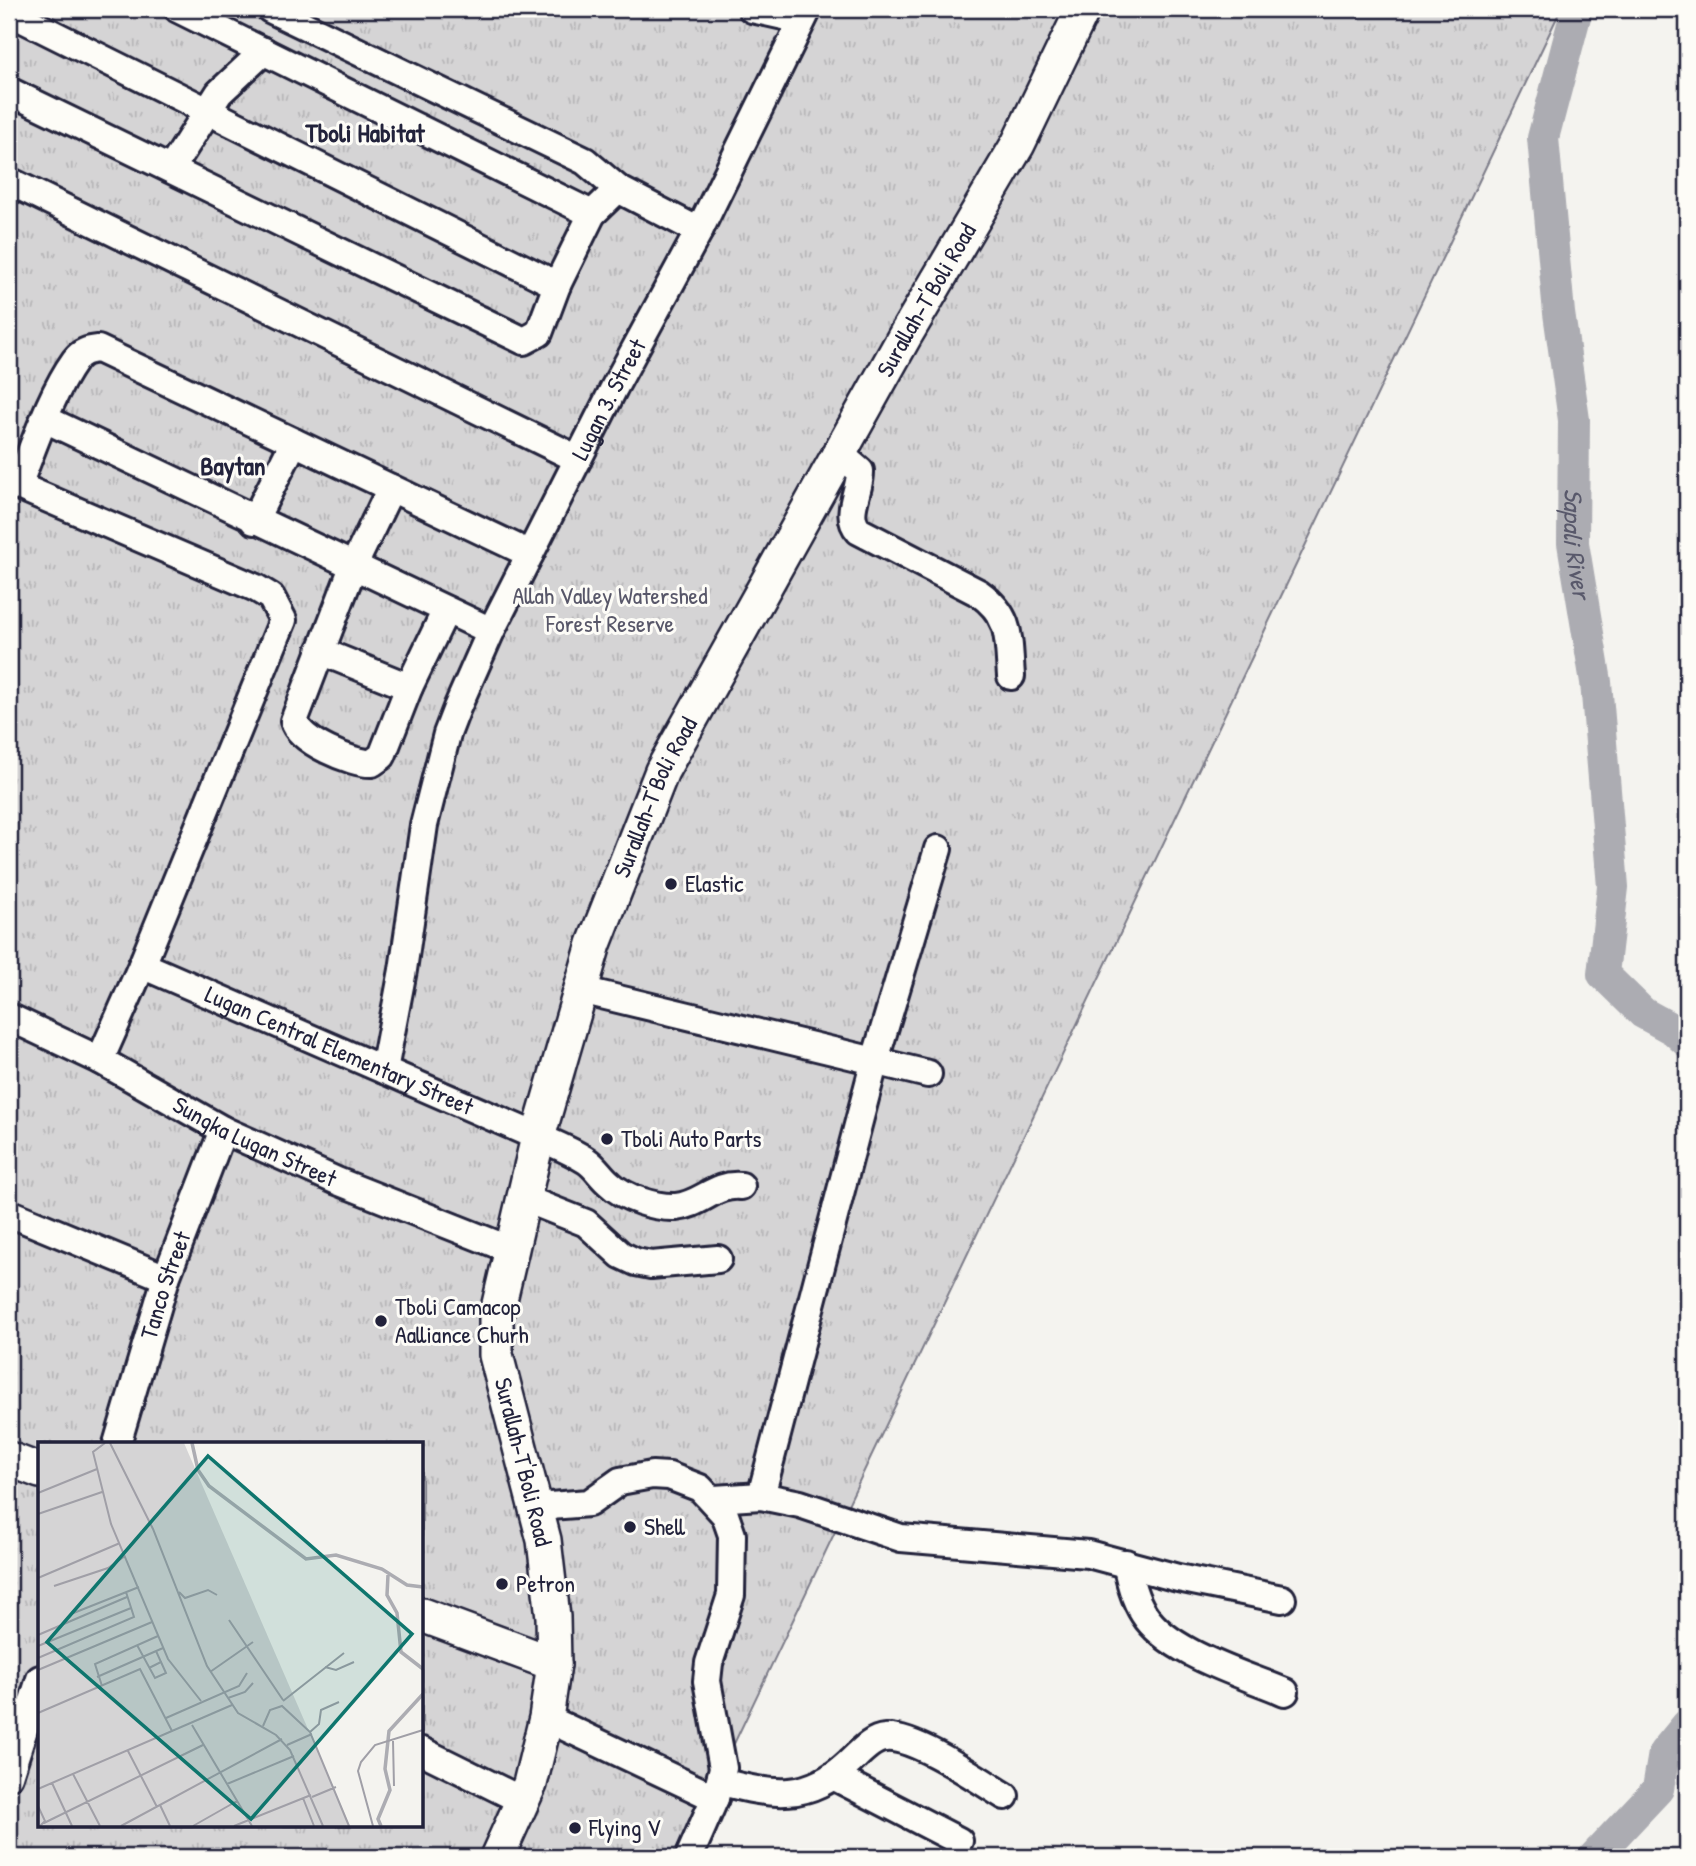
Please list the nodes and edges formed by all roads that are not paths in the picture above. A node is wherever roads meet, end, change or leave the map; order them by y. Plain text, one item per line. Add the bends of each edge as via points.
1 (178, 9) edge
2 (270, 9) edge
3 (752, 9) edge
4 (1083, 9) edge
5 (9, 12) edge
6 (805, 15) edge
7 (264, 51) junction
8 (9, 91) edge
9 (205, 111) junction
10 (171, 169) junction
11 (9, 181) edge
12 (618, 188) junction
13 (592, 215) junction
14 (699, 231) junction
15 (557, 285) junction
16 (45, 419) junction
17 (294, 442) junction
18 (839, 453) junction
19 (578, 459) junction
20 (13, 484) edge
21 (391, 488) junction
22 (254, 521) junction
23 (530, 554) junction
24 (353, 567) junction
25 (446, 610) junction
26 (491, 631) junction
27 (320, 651) junction
28 (1011, 676) dead end
29 (409, 687) junction
30 (938, 849) dead end
31 (142, 965) junction
32 (580, 990) junction
33 (9, 1017) edge
34 (100, 1060) junction
35 (874, 1060) junction
36 (384, 1070) junction
37 (928, 1074) dead end
38 (223, 1129) junction
39 (538, 1137) junction
40 (741, 1186) dead end
41 (523, 1198) junction
42 (9, 1213) edge
43 (511, 1250) junction
44 (718, 1258) dead end
45 (166, 1278) junction
46 (118, 1442) edge
47 (9, 1459) edge
48 (38, 1470) edge
49 (761, 1496) junction
50 (714, 1499) junction
51 (537, 1507) junction
52 (1126, 1563) junction
53 (1282, 1599) dead end
54 (424, 1616) edge
55 (554, 1664) junction
56 (38, 1682) edge
57 (1285, 1692) dead end
58 (19, 1707) edge
59 (546, 1718) junction
60 (424, 1753) edge
61 (9, 1776) edge
62 (835, 1777) junction
63 (718, 1790) junction
64 (1005, 1796) dead end
65 (523, 1801) junction
66 (959, 1841) dead end
67 (498, 1857) edge
68 (689, 1857) edge

1 - 7 street
2 - 12 street via 585,161
3 - 6 street
4 - 18 main road, Surallah-T'Boli Road via 1011,156
5 - 9 street
6 - 14 street, Lugan 3. Street
7 - 9 street via 233,76
7 - 13 street
8 - 10 street
9 - 10 street
9 - 15 street
10 - 15 street via 514,338 529,340 539,333
11 - 19 street
12 - 13 street
12 - 14 street
13 - 15 street
14 - 19 street, Lugan 3. Street
16 - 17 street via 75,361 88,350 99,349
16 - 20 street
16 - 22 street
17 - 21 street
17 - 22 street
18 - 28 street via 860,471 853,525 996,605 1008,630
18 - 32 main road, Surallah-T'Boli Road via 662,771 629,849
19 - 23 street, Lugan 3. Street
20 - 31 street via 256,588 271,597 283,620
21 - 23 street
21 - 24 street
22 - 24 street
23 - 26 street, Lugan 3. Street
24 - 25 street
24 - 27 street
25 - 26 street
25 - 29 street
26 - 36 street, Lugan 3. Street via 447,734 430,797
27 - 29 street
27 - 29 street via 293,721 295,728 306,739 358,762 372,763 382,756
30 - 35 street
31 - 34 street
31 - 36 street, Lugan Central Elementary Street
32 - 35 street
32 - 39 main road, Surallah-T'Boli Road
33 - 34 street, Sungka Lugan Street
34 - 38 street, Sungka Lugan Street
35 - 37 street
35 - 49 street
36 - 39 street, Lugan Central Elementary Street
38 - 43 street, Sungka Lugan Street via 337,1181
38 - 45 street, Tanco Street
39 - 40 street, Lugan Central Elementary Street via 585,1159 610,1184 641,1200 672,1207 688,1205 717,1188
39 - 41 main road, Surallah-T'Boli Road
41 - 43 main road, Surallah-T'Boli Road
41 - 44 street via 586,1223 621,1255 636,1262 651,1265
42 - 45 street
43 - 51 main road, Surallah-T'Boli Road via 496,1317 496,1355
45 - 46 street, Tanco Street
47 - 48 main road
49 - 50 street
49 - 52 street via 800,1504 901,1538 1040,1548
50 - 51 street via 686,1481 652,1475 620,1481 589,1503
50 - 63 street via 732,1535 733,1568 726,1616 707,1681 721,1751
51 - 55 main road, Surallah-T'Boli Road via 548,1568
52 - 53 street
52 - 57 street via 1133,1593 1159,1632 1182,1647
54 - 55 main road
55 - 59 main road, Surallah-T'Boli Road
56 - 58 street
58 - 61 street
59 - 63 street
59 - 65 main road, Surallah-T'Boli Road
60 - 65 street
62 - 63 street via 805,1791
62 - 64 street via 870,1743 892,1738 937,1755
62 - 66 street
63 - 68 street
65 - 67 main road, Surallah-T'Boli Road

